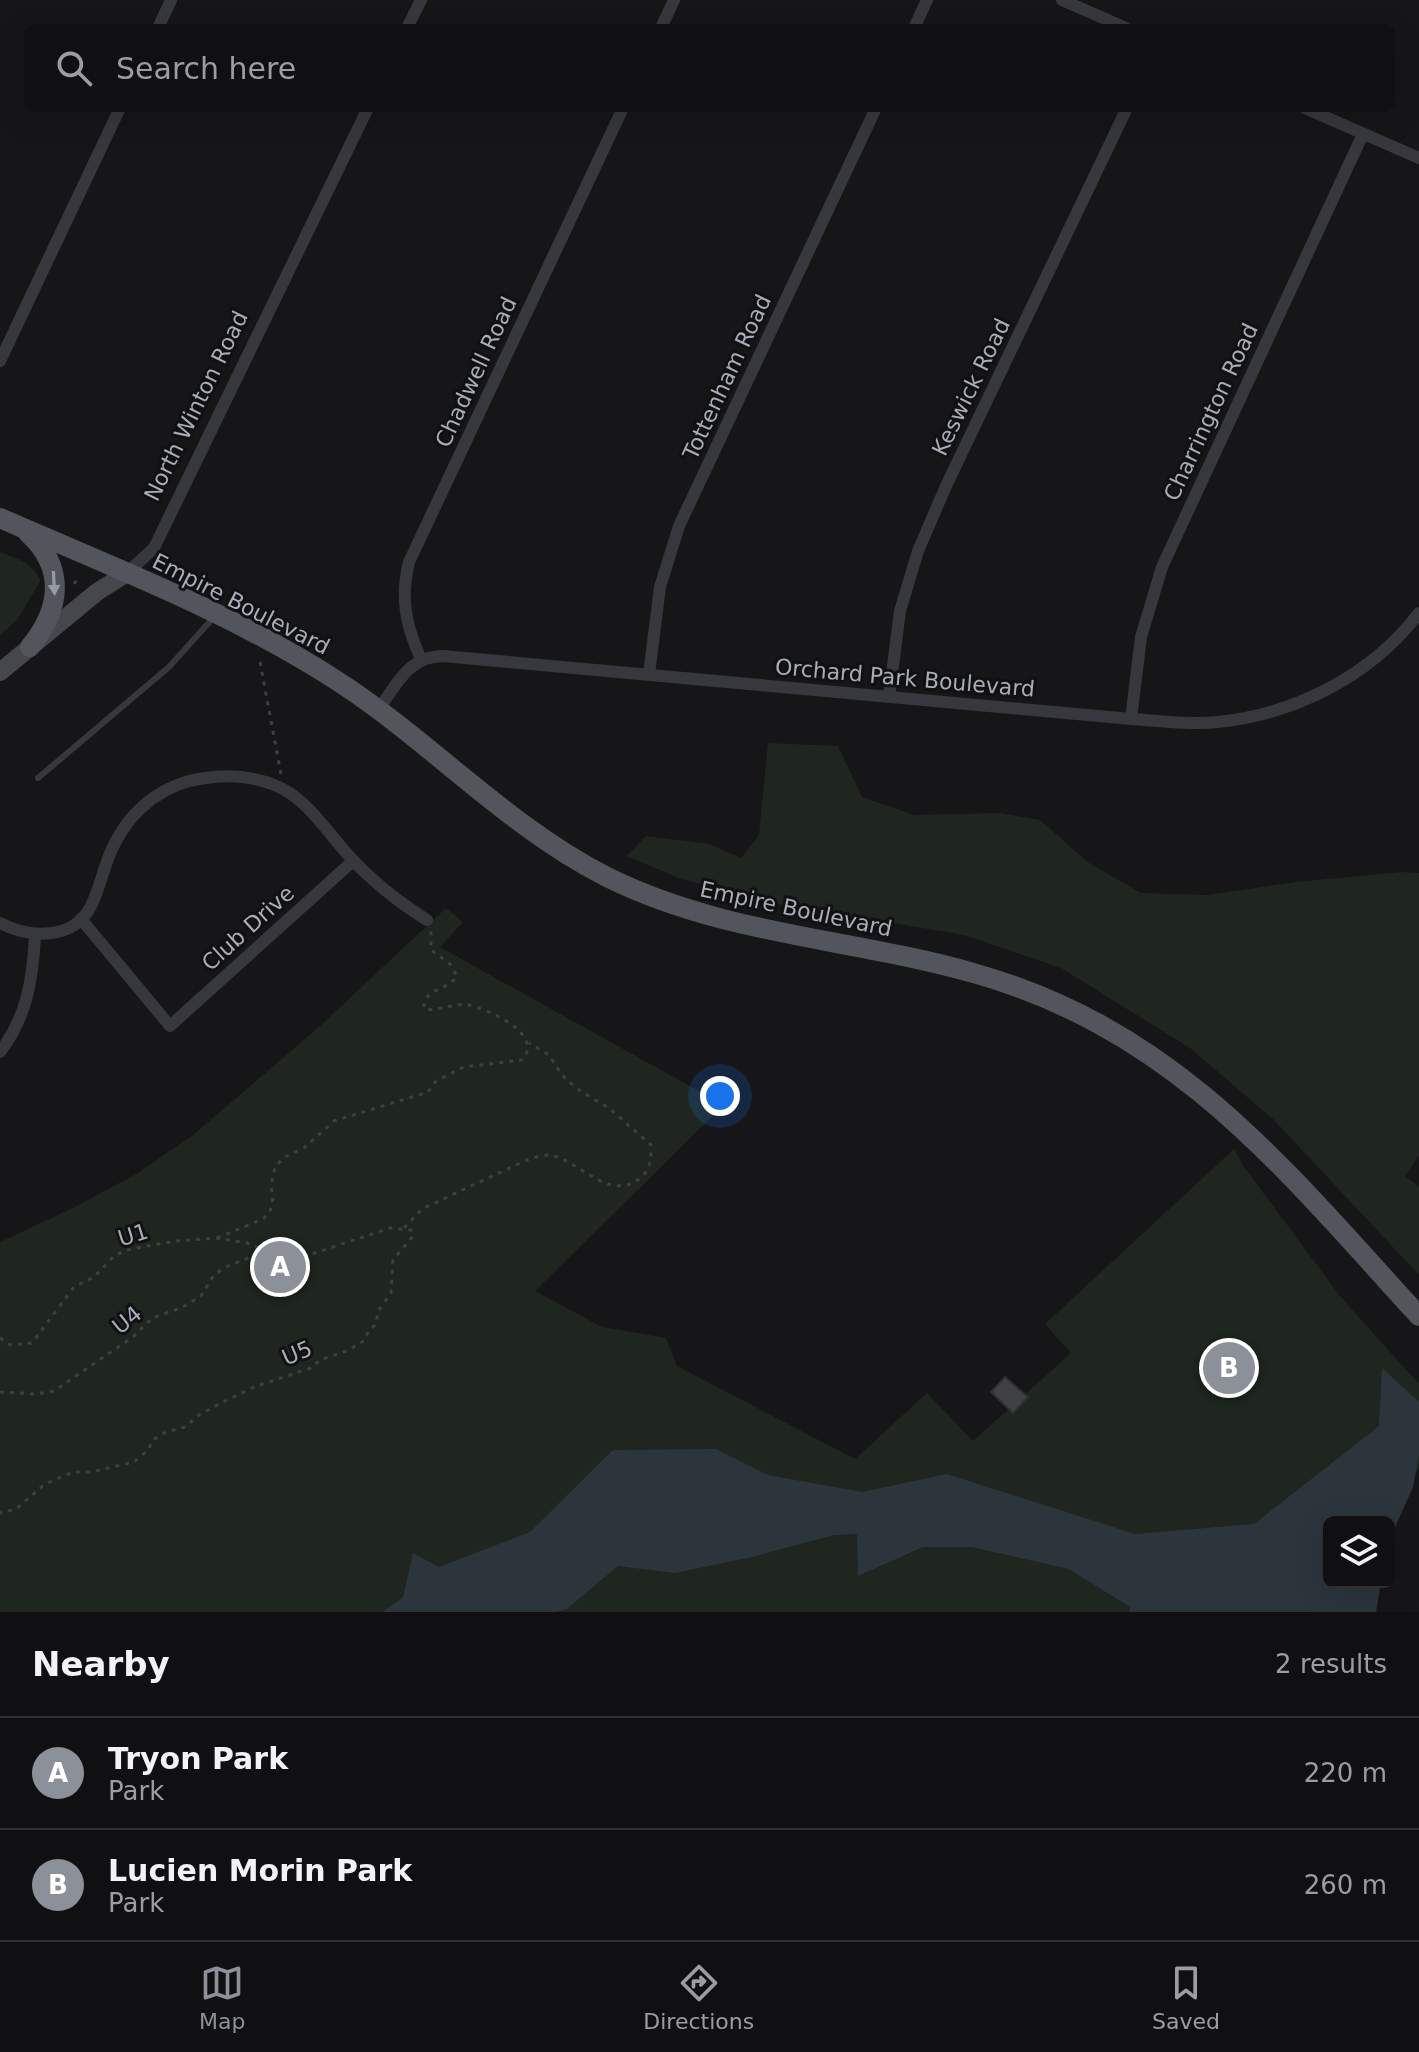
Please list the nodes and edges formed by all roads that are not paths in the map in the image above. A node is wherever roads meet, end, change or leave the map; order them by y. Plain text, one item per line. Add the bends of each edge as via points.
1 (171, 0) edge
2 (421, 0) edge
3 (674, 0) edge
4 (927, 0) edge
5 (1062, 0) edge
6 (160, 24) edge
7 (409, 24) edge
8 (663, 24) edge
9 (916, 24) edge
10 (1117, 24) edge
11 (118, 112) edge
12 (366, 112) edge
13 (621, 112) edge
14 (874, 112) edge
15 (1125, 112) edge
16 (1314, 112) edge
17 (1363, 134) junction
18 (1419, 158) edge
19 (0, 361) edge
20 (9, 522) edge
21 (127, 573) junction
22 (1419, 613) edge
23 (217, 614) junction
24 (30, 647) junction
25 (421, 659) junction
26 (0, 672) edge
27 (649, 674) junction
28 (889, 697) junction
29 (379, 709) junction
30 (1131, 719) junction
31 (38, 778) dead end
32 (353, 861) junction
33 (81, 919) junction
34 (427, 920) road end
35 (0, 923) edge
36 (35, 935) junction
37 (0, 1052) edge
38 (1419, 1316) edge

1 - 6 street
2 - 7 street
3 - 8 street
4 - 9 street
5 - 10 street
11 - 19 street
12 - 21 street, North Winton Road via 154,548
13 - 25 street, Chadwell Road via 413,553 404,609
14 - 27 street, Tottenham Road via 679,526 660,587
15 - 28 street, Keswick Road via 932,517 906,584
16 - 17 street
17 - 18 street
17 - 30 street, Charrington Road via 1162,567 1141,637
20 - 21 main road, Empire Boulevard
20 -> 24 main road via 46,553 55,578 51,610
21 - 23 main road, Empire Boulevard
21 - 24 main road, North Winton Road
22 - 30 street, Orchard Park Boulevard via 1367,664 1277,711 1215,722
23 - 29 main road, Empire Boulevard via 300,658
23 - 31 lane via 169,667
24 - 26 main road, North Winton Road
25 - 27 street, Orchard Park Boulevard via 443,656
25 - 29 street
27 - 28 street, Orchard Park Boulevard
28 - 30 street, Orchard Park Boulevard
29 - 38 main road, Empire Boulevard via 539,836 641,893 743,926 980,974 1052,1001 1121,1036 1186,1079 1243,1127
32 - 33 street via 283,789 224,775 195,779 171,787 131,817
32 - 33 street, Club Drive via 170,1026
32 - 34 street
33 - 36 street via 69,928
35 - 36 street
36 - 37 street via 24,1010

